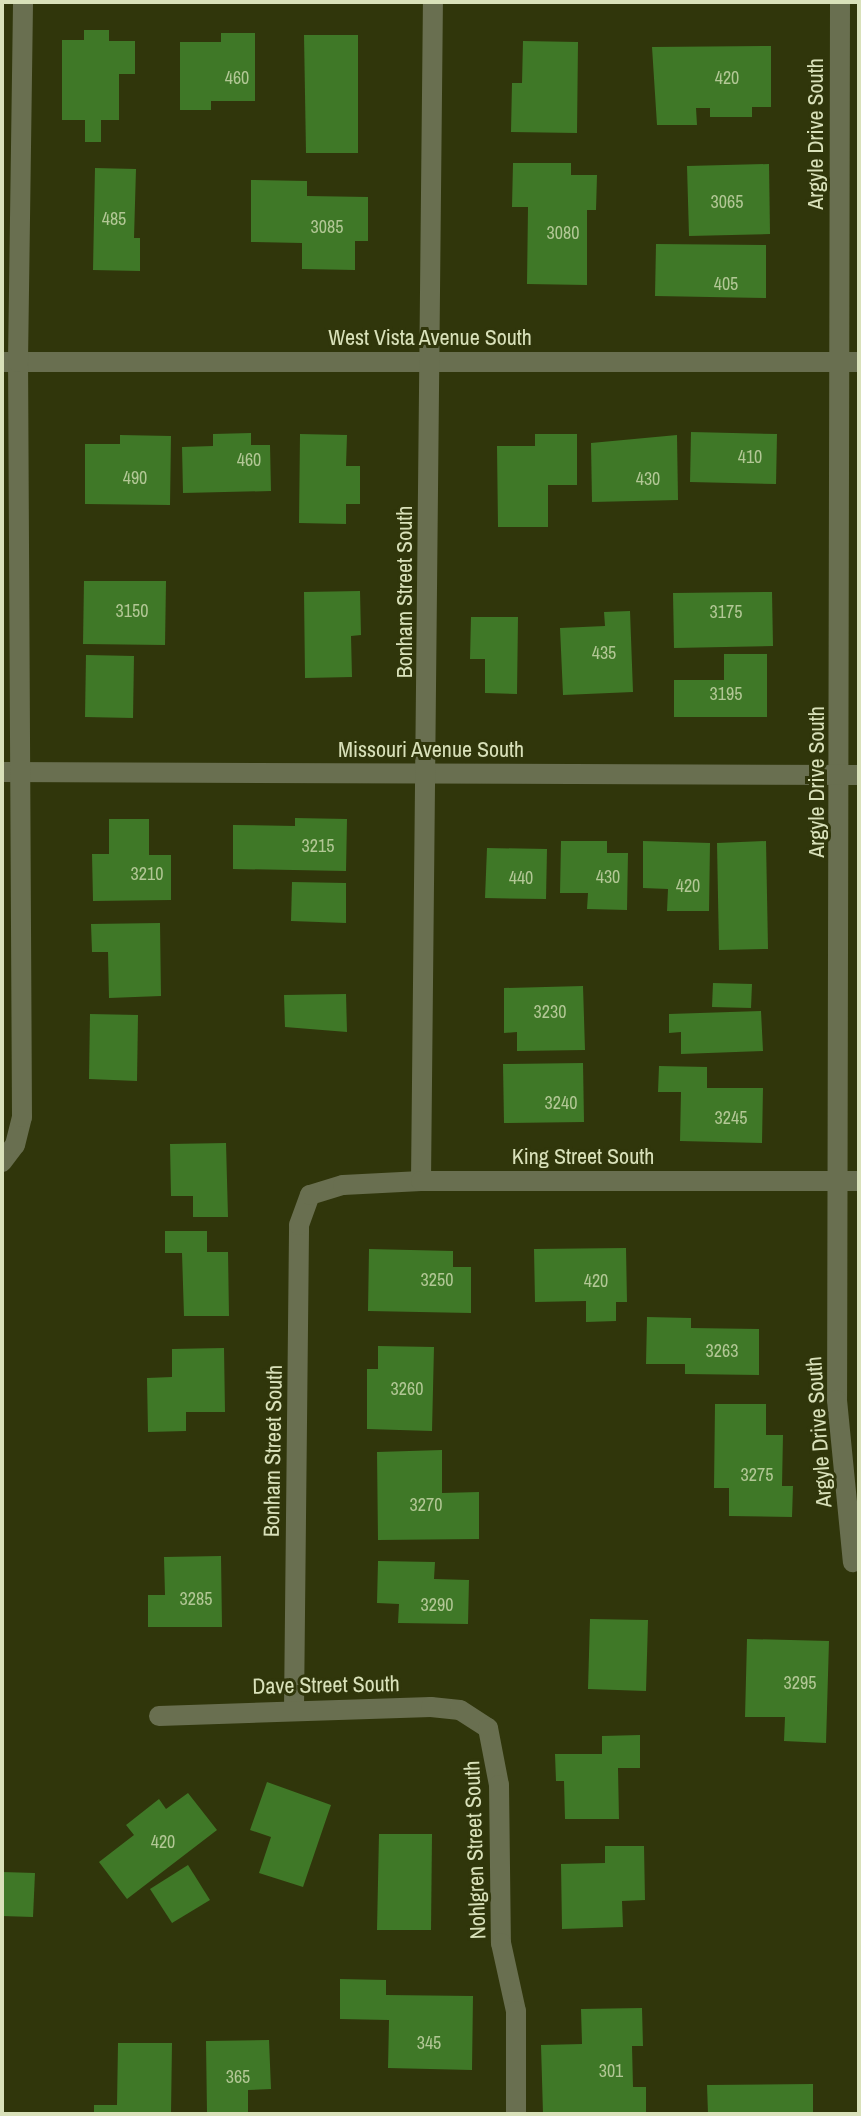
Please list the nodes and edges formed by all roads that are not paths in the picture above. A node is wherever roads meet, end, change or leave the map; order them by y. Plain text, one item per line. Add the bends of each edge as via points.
1 (23, 2) edge
2 (433, 2) edge
3 (840, 2) edge
4 (10, 362) edge
5 (430, 362) junction
6 (849, 362) edge
7 (11, 772) edge
8 (428, 774) junction
9 (850, 775) edge
10 (2, 1162) edge
11 (421, 1181) junction
12 (838, 1181) junction
13 (859, 1181) edge
14 (310, 1195) joint
15 (853, 1562) dead end
16 (294, 1709) junction
17 (159, 1716) dead end
18 (488, 1728) joint
19 (516, 2114) edge

1 - 4 street
2 - 5 street, Bonham Street South
3 - 6 street, Argyle Drive South
4 - 5 street, West Vista Avenue South
4 - 7 street
5 - 6 street, West Vista Avenue South
5 - 8 street, Bonham Street South
6 - 9 street, Argyle Drive South
7 - 8 street, Missouri Avenue South
7 - 10 street via 22,1117 15,1145
8 - 9 street, Missouri Avenue South
8 - 11 street, Bonham Street South
9 - 12 street, Argyle Drive South
11 - 12 street, King Street South
11 - 14 street, King Street South via 343,1185
12 - 13 street, King Street South
12 - 15 street, Argyle Drive South via 837,1400
14 - 16 street, Bonham Street South via 299,1225
16 - 17 street, Dave Street South
16 - 18 street, Dave Street South via 460,1710
18 - 19 street, Nohlgren Street South via 499,1785 501,1943 516,2011

